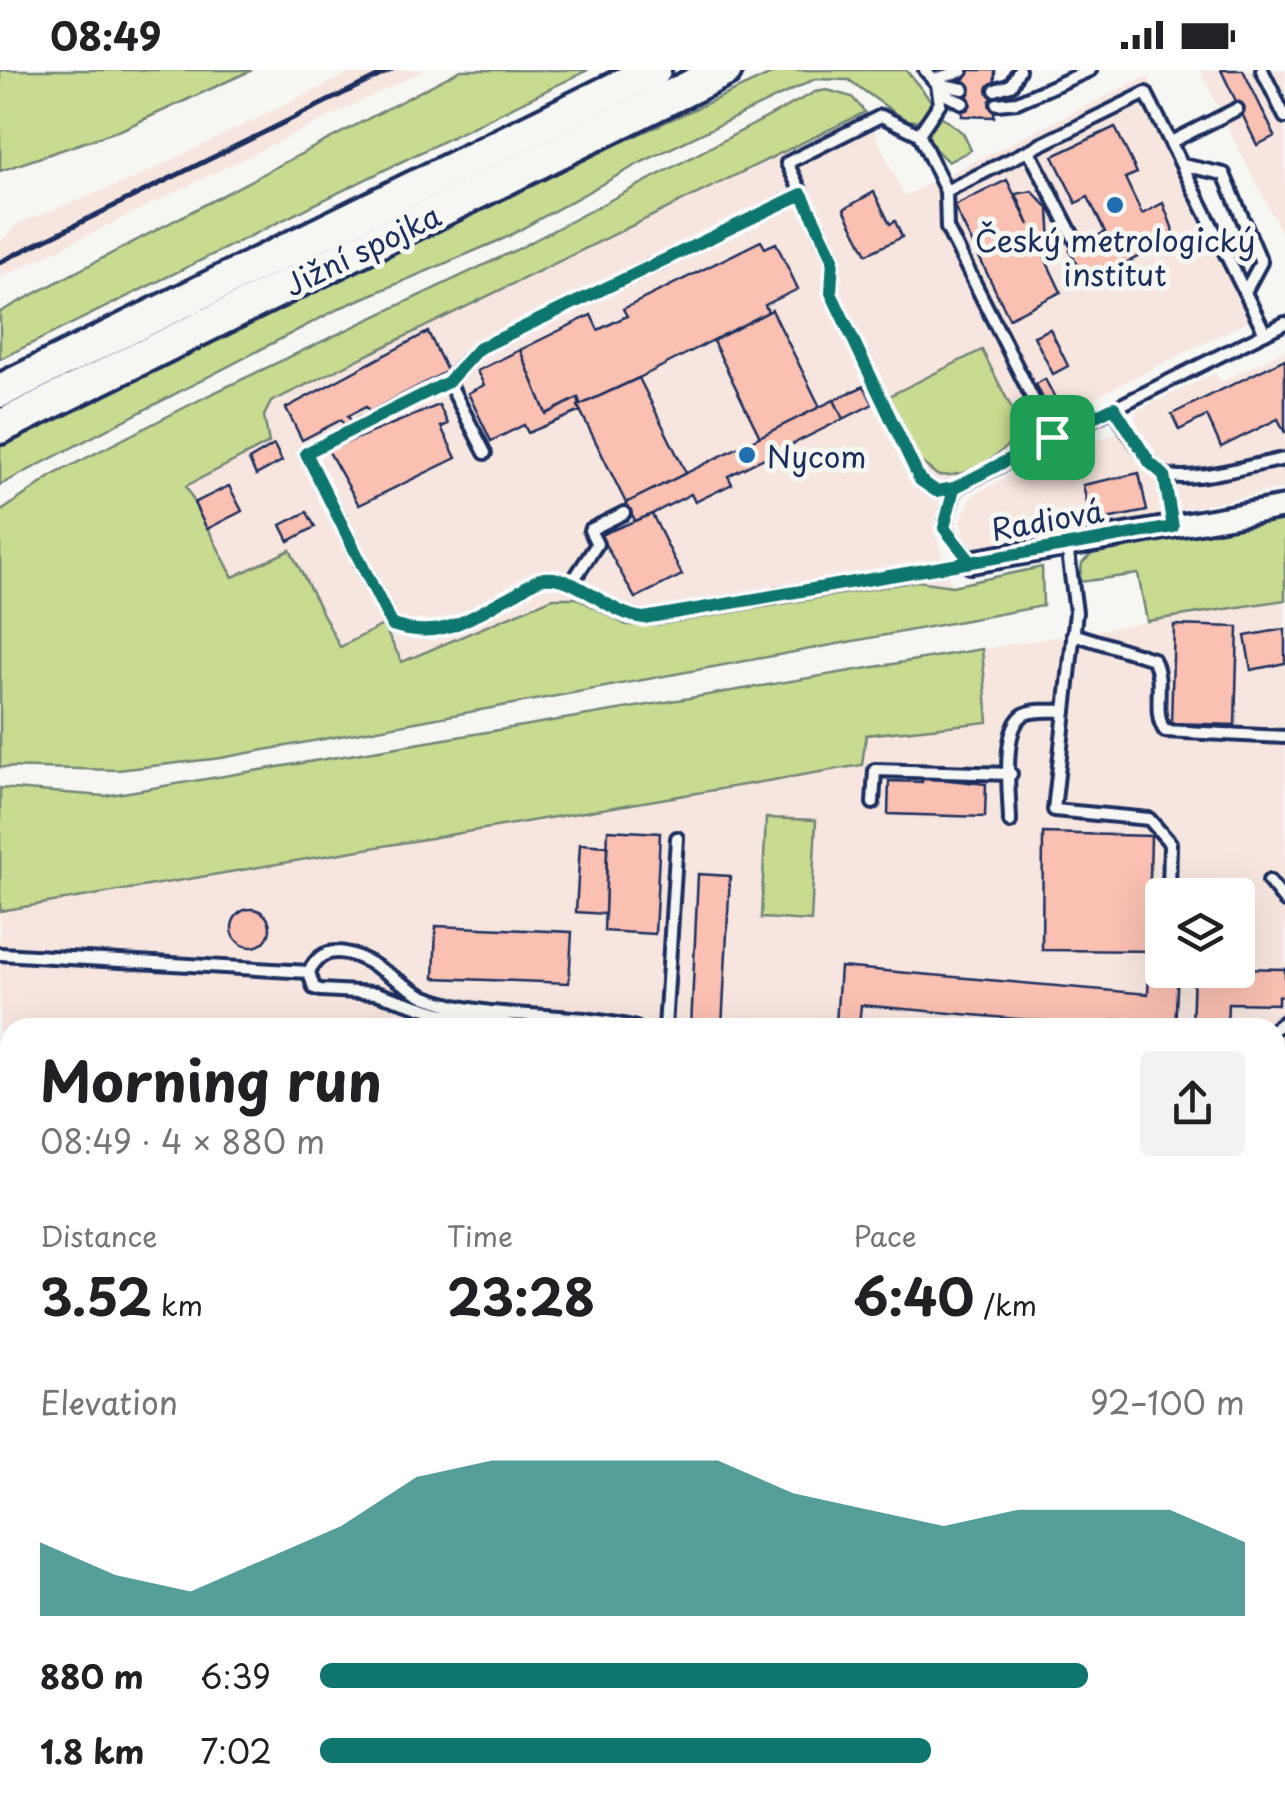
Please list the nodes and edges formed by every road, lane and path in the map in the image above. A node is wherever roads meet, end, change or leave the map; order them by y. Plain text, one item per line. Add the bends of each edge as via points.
1 (654, 70) edge
2 (724, 70) edge
3 (1090, 70) edge
4 (1262, 70) edge
5 (962, 71) edge
6 (932, 75) edge
7 (1017, 76) edge
8 (964, 89) dead end
9 (995, 90) dead end
10 (1274, 94) junction
11 (1260, 99) dead end
12 (963, 103) dead end
13 (1237, 110) dead end
14 (1285, 116) edge
15 (919, 134) junction
16 (1171, 142) junction
17 (1029, 151) junction
18 (1182, 165) junction
19 (946, 191) junction
20 (802, 194) junction
21 (1075, 240) dead end
22 (1245, 292) junction
23 (1285, 323) edge
24 (1265, 333) junction
25 (448, 382) junction
26 (0, 391) edge
27 (1114, 407) junction
28 (0, 427) edge
29 (1052, 437) junction
30 (485, 453) dead end
31 (1285, 459) edge
32 (1164, 475) junction
33 (954, 488) junction
34 (1285, 507) edge
35 (624, 514) dead end
36 (1173, 527) junction
37 (1066, 546) junction
38 (971, 562) junction
39 (571, 584) junction
40 (1073, 634) junction
41 (1065, 711) junction
42 (1285, 736) edge
43 (1011, 774) junction
44 (873, 803) dead end
45 (1010, 822) dead end
46 (677, 838) dead end
47 (1170, 878) edge
48 (1270, 881) dead end
49 (1285, 901) edge
50 (0, 954) edge
51 (308, 972) junction
52 (471, 1018) edge
53 (564, 1018) edge
54 (666, 1018) edge

1 - 26 highway, Jižní spojka
2 - 28 highway, Jižní spojka
3 - 7 lane via 1018,102 996,104 1005,101
4 - 10 lane
5 - 6 lane
6 - 8 lane
6 - 12 lane
6 - 15 lane via 940,103
7 - 9 lane
10 - 11 lane
10 - 14 lane
13 - 16 lane
15 - 19 lane
15 - 20 lane via 881,116 802,155 786,164
16 - 17 lane via 1146,93
16 - 18 lane
17 - 19 lane
17 - 21 lane
18 - 22 lane
18 - 22 lane via 1224,174 1231,187 1260,262
19 - 29 lane via 947,228
20 - 25 lane via 478,349
20 - 33 lane via 833,258 831,293 920,480 936,491
22 - 24 lane
23 - 24 lane, Radiová
24 - 27 lane, Radiová
25 - 30 lane
25 - 39 lane via 306,453 392,625 419,634 446,630 543,578
27 - 29 lane, Radiová
27 - 32 lane
29 - 33 lane, Radiová
31 - 32 lane
32 - 36 lane
33 - 38 lane, Radiová via 944,528
34 - 36 street, Radiová
35 - 39 lane via 590,530 596,544
36 - 37 street, Radiová
37 - 38 street, Radiová
37 - 40 lane
38 - 39 lane via 644,618 623,616
40 - 41 lane
40 - 42 lane via 1153,659 1165,731
41 - 43 lane via 1033,712 1017,721
41 - 47 lane via 1054,810 1149,819 1170,843
43 - 44 lane via 874,770
43 - 45 lane
46 - 54 lane
48 - 49 lane
50 - 51 lane
51 - 52 lane via 321,990 376,993
51 - 53 lane via 321,957 360,956 433,1000

